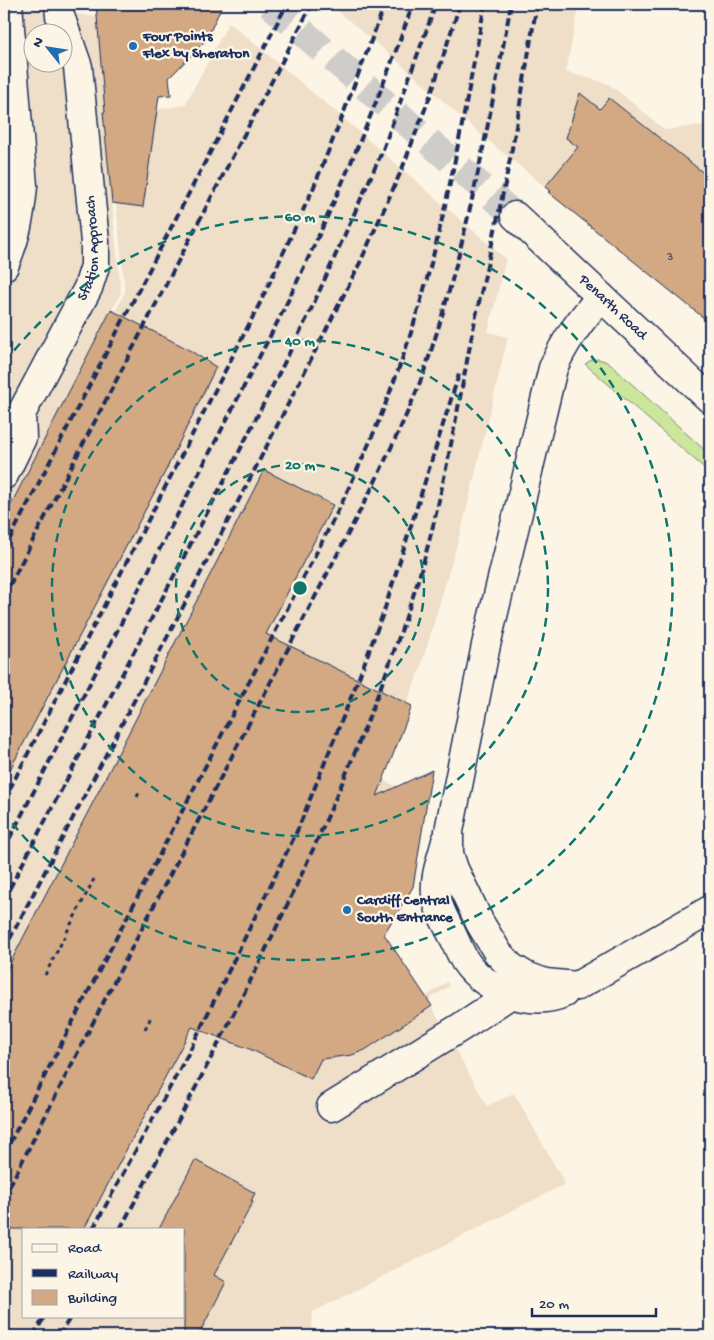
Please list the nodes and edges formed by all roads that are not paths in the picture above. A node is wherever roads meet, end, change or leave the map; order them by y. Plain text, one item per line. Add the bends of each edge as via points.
1 (8, 4) edge
2 (59, 4) edge
3 (515, 216) tunnel mouth
4 (4, 266) edge
5 (600, 297) junction
6 (710, 399) edge
7 (12, 419) edge
8 (4, 475) edge
9 (449, 831) junction
10 (710, 910) edge
11 (534, 979) junction
12 (577, 986) junction
13 (512, 993) junction
14 (331, 1107) dead end

1 - 4 street via 23,186 15,238
2 - 7 street, Station Approach via 60,16 78,67 95,266 88,288
3 - 5 street, Penarth Road
5 - 6 street, Penarth Road
5 - 9 street via 572,332 553,368 486,645
7 - 8 street, Station Approach via 22,438
9 - 11 street via 449,854 454,869 480,922 498,953 511,967
9 - 13 street via 436,878 436,896 444,919 475,973
10 - 12 street
11 - 12 street
11 - 13 street
12 - 13 street via 541,999
13 - 14 street

